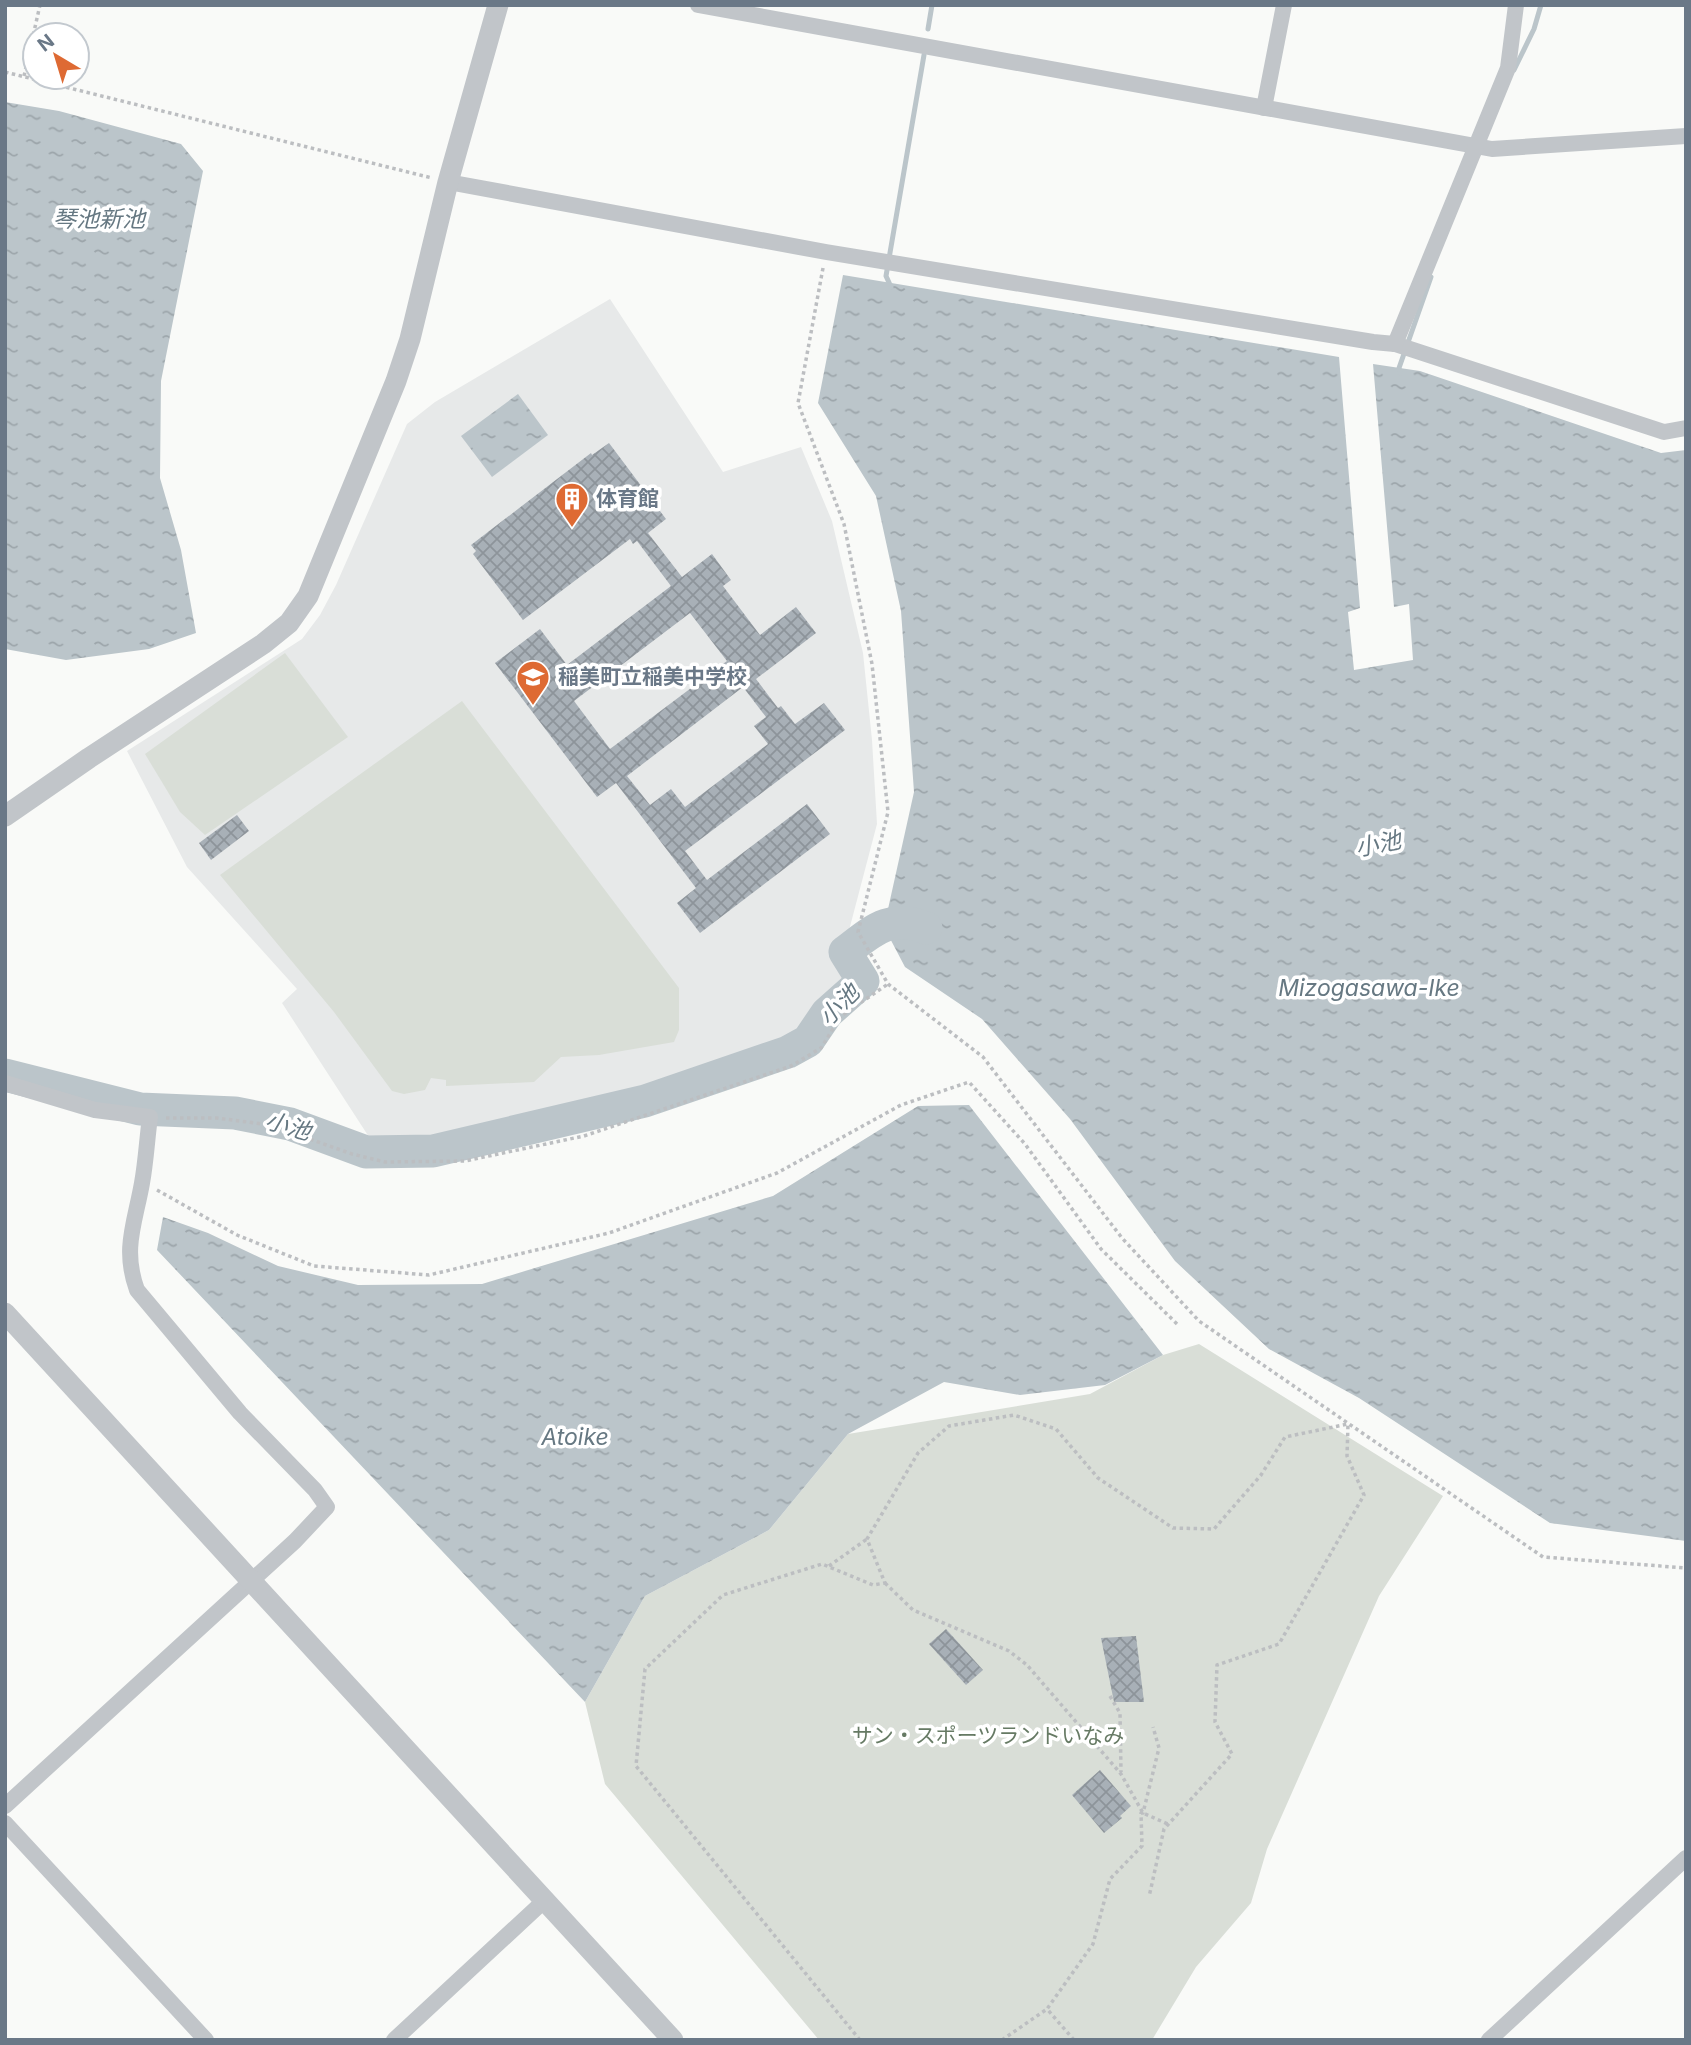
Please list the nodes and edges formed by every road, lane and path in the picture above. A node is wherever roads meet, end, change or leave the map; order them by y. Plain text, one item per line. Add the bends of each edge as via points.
1 (498, 5) edge
2 (698, 5) edge
3 (1284, 5) edge
4 (1516, 5) edge
5 (84, 91) edge
6 (1264, 108) junction
7 (1686, 136) edge
8 (1475, 146) junction
9 (448, 182) junction
10 (826, 252) junction
11 (1395, 344) junction
12 (1686, 428) edge
13 (5, 816) edge
14 (888, 984) junction
15 (5, 1083) edge
16 (150, 1117) junction
17 (142, 1182) junction
18 (5, 1313) edge
19 (1177, 1324) dead end
20 (1348, 1424) junction
21 (867, 1539) junction
22 (829, 1566) junction
23 (1686, 1569) edge
24 (250, 1581) junction
25 (885, 1583) junction
26 (1110, 1696) dead end
27 (1153, 1727) dead end
28 (1121, 1774) junction
29 (5, 1806) edge
30 (1143, 1813) junction
31 (5, 1823) edge
32 (1170, 1825) junction
33 (1686, 1858) edge
34 (1149, 1897) dead end
35 (545, 1900) junction
36 (1047, 2009) junction
37 (206, 2040) edge
38 (394, 2040) edge
39 (673, 2040) edge
40 (860, 2040) edge
41 (1002, 2040) edge
42 (1074, 2040) edge
43 (1489, 2040) edge

1 - 9 street
2 - 6 street
3 - 6 street
4 - 8 street via 1508,68
5 - 9 path
6 - 8 street
7 - 8 street via 1492,149
8 - 11 street
9 - 10 street
9 - 13 street via 396,382 308,596 289,623 263,644
10 - 11 street
10 - 14 path via 798,403 844,524 872,664 888,812 858,932
11 - 12 street via 1664,432
14 - 16 path via 841,1016 821,1048 791,1066 584,1136 465,1161 385,1162 270,1125
14 - 20 path via 983,1057 1122,1238 1199,1321
15 - 16 street via 95,1110
16 - 17 street
17 - 19 path via 237,1235 314,1266 429,1275 648,1220 777,1173 901,1105 969,1082 1025,1144 1101,1249
17 - 24 street via 128,1255 137,1290 240,1413 327,1507
18 - 24 street
20 - 21 path via 1285,1437 1261,1475 1214,1530 1173,1528 1098,1478 1056,1429 1014,1415 949,1426 918,1453
20 - 23 path via 1543,1557
20 - 32 path via 1347,1456 1364,1495 1279,1644 1217,1665 1215,1722 1232,1754
21 - 22 path
21 - 25 path
22 - 25 path via 873,1585
22 - 40 path via 822,1564 723,1595 645,1669 636,1766
24 - 29 street
24 - 35 street
25 - 28 path via 913,1610 1009,1651 1027,1665
26 - 28 path via 1121,1713
27 - 30 path via 1159,1748
28 - 30 path
30 - 32 path
30 - 36 path via 1142,1846 1110,1879 1093,1944
31 - 37 street
32 - 34 path via 1164,1829
33 - 43 street
35 - 38 street
35 - 39 street
36 - 41 path
36 - 42 path

